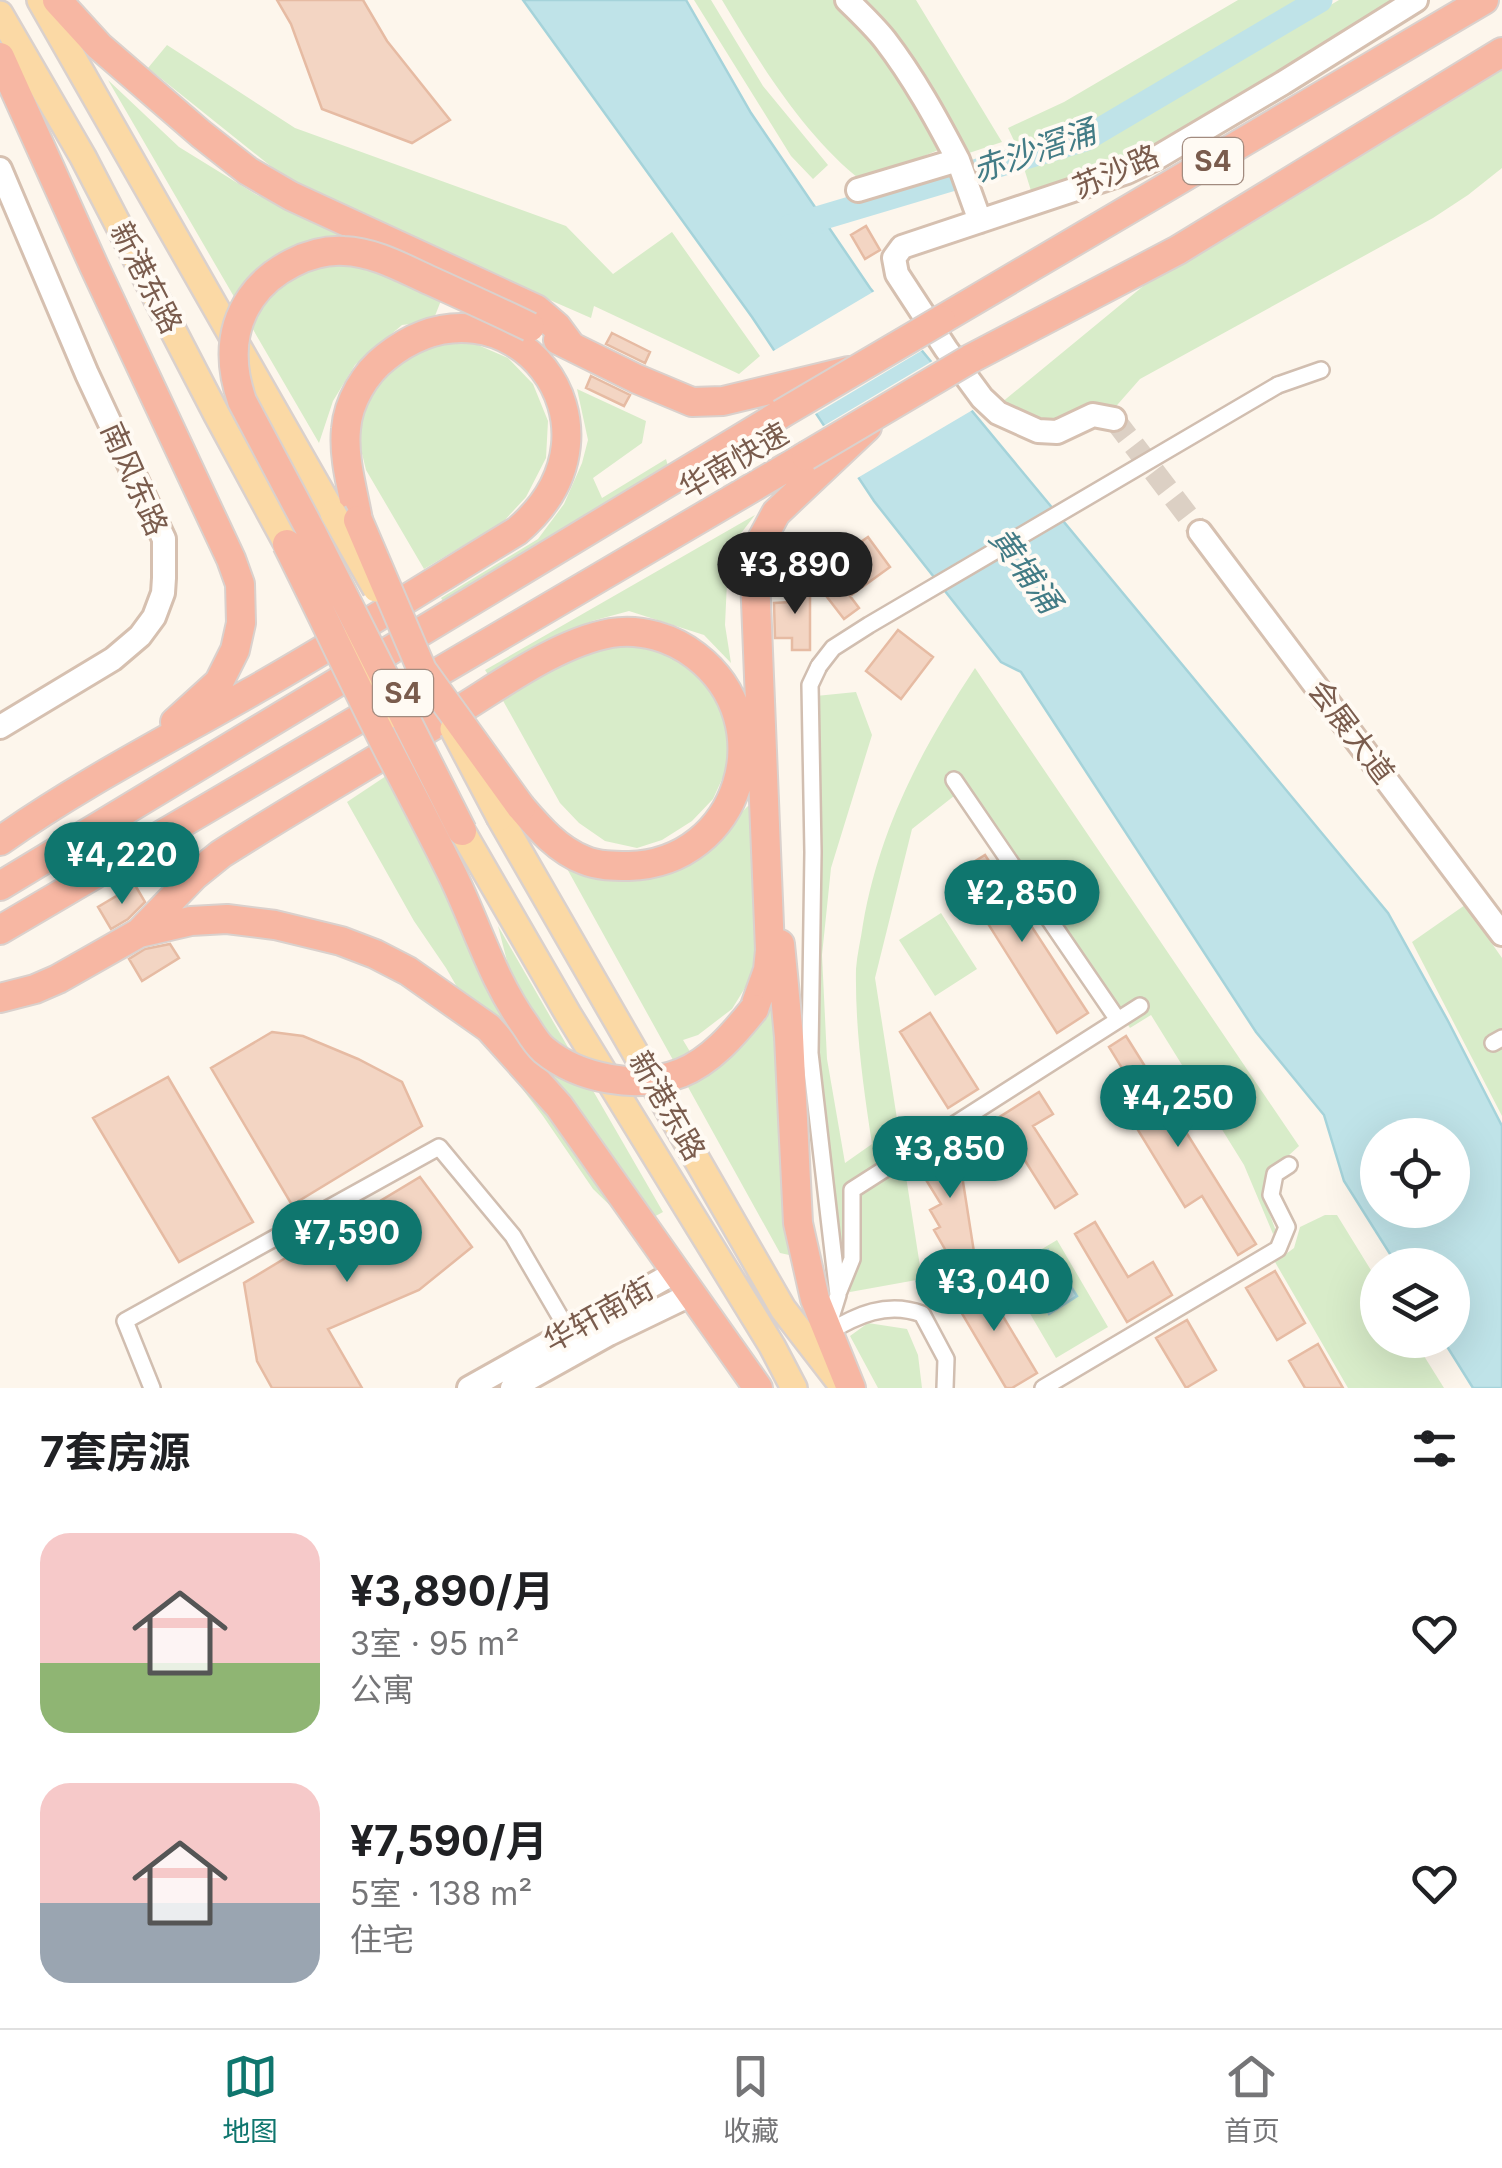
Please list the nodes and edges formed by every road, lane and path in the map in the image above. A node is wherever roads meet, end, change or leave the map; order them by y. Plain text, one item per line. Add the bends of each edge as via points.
1 (40, 0) edge
2 (57, 0) edge
3 (848, 0) edge
4 (1416, 0) edge
5 (1484, 0) edge
6 (0, 14) edge
7 (1502, 52) edge
8 (0, 57) edge
9 (958, 160) junction
10 (0, 169) edge
11 (858, 190) dead end
12 (980, 221) junction
13 (572, 346) junction
14 (1321, 370) dead end
15 (774, 402) junction
16 (1114, 418) dead end
17 (811, 465) junction
18 (346, 517) junction
19 (1200, 532) tunnel mouth
20 (287, 544) junction
21 (0, 727) edge
22 (140, 752) junction
23 (764, 765) junction
24 (954, 780) dead end
25 (511, 812) junction
26 (462, 831) junction
27 (0, 841) edge
28 (0, 886) edge
29 (0, 930) edge
30 (138, 933) junction
31 (1502, 934) edge
32 (0, 998) edge
33 (1140, 1006) dead end
34 (1118, 1020) junction
35 (1289, 1164) dead end
36 (684, 1283) junction
37 (838, 1295) junction
38 (569, 1332) junction
39 (827, 1333) junction
40 (152, 1388) edge
41 (468, 1388) edge
42 (512, 1388) edge
43 (758, 1388) edge
44 (794, 1388) edge
45 (844, 1388) edge
46 (851, 1388) edge
47 (945, 1388) edge
48 (1043, 1388) edge

1 - 18 main road, 新港东路
2 - 13 highway via 99,46 248,172 536,309
3 - 9 street via 910,76
4 - 12 street, 苏沙路 via 1127,172
5 - 15 highway, 华南快速 / S4, bridge via 860,368
6 - 20 main road, 新港东路
7 - 17 highway, 华南快速 / S4, bridge via 1178,250 886,409
8 - 22 highway via 240,584 238,636 219,682
9 - 11 street
9 - 12 street
10 - 21 street, 南风东路 via 164,539 164,593 140,636
12 - 16 street, 苏沙路 via 902,247 894,258 897,274 946,350 998,413 1038,431 1056,432 1093,415
13 - 15 highway via 692,402
13 - 26 highway, bridge via 396,264 342,250 301,260 270,278 247,303 232,348 242,401
14 - 37 street, bridge via 1278,385 869,625 818,666 810,685 810,1053
15 - 28 highway, 华南快速 / S4
17 - 23 highway via 776,513 756,564
17 - 29 highway, 华南快速 / S4
18 - 22 highway via 348,416 362,383 386,356 416,336 458,327 506,339 545,368 559,392 566,442 556,485 533,518 252,692
18 - 25 highway, bridge via 422,670
19 - 31 street, 会展大道
20 - 23 highway, bridge via 456,881 501,986 542,1049 572,1067 608,1080 680,1073 710,1056 754,1010 770,950
20 - 26 main road, 新港东路, bridge
22 - 27 highway
23 - 39 highway via 798,1223
24 - 34 street
25 - 30 highway via 584,860 638,866 680,853 714,826 736,789 744,744 738,711 707,664 663,637 614,632 587,639 222,854
25 - 45 main road, 新港东路 via 783,1309
26 - 44 main road, 新港东路
30 - 32 highway via 58,979
30 - 36 highway via 227,919 274,925 341,941 408,971 490,1028 559,1106
33 - 34 street
34 - 37 street via 852,1190 852,1259
35 - 48 street via 1275,1174 1271,1195 1288,1227 1273,1246
36 - 38 street, 华轩南街
36 - 42 street, 华轩南街
36 - 43 highway
37 - 39 street
38 - 40 street via 513,1236 439,1147 125,1321
38 - 41 street, 华轩南街
39 - 46 highway
39 - 47 street via 860,1313 907,1308 922,1314 946,1358

